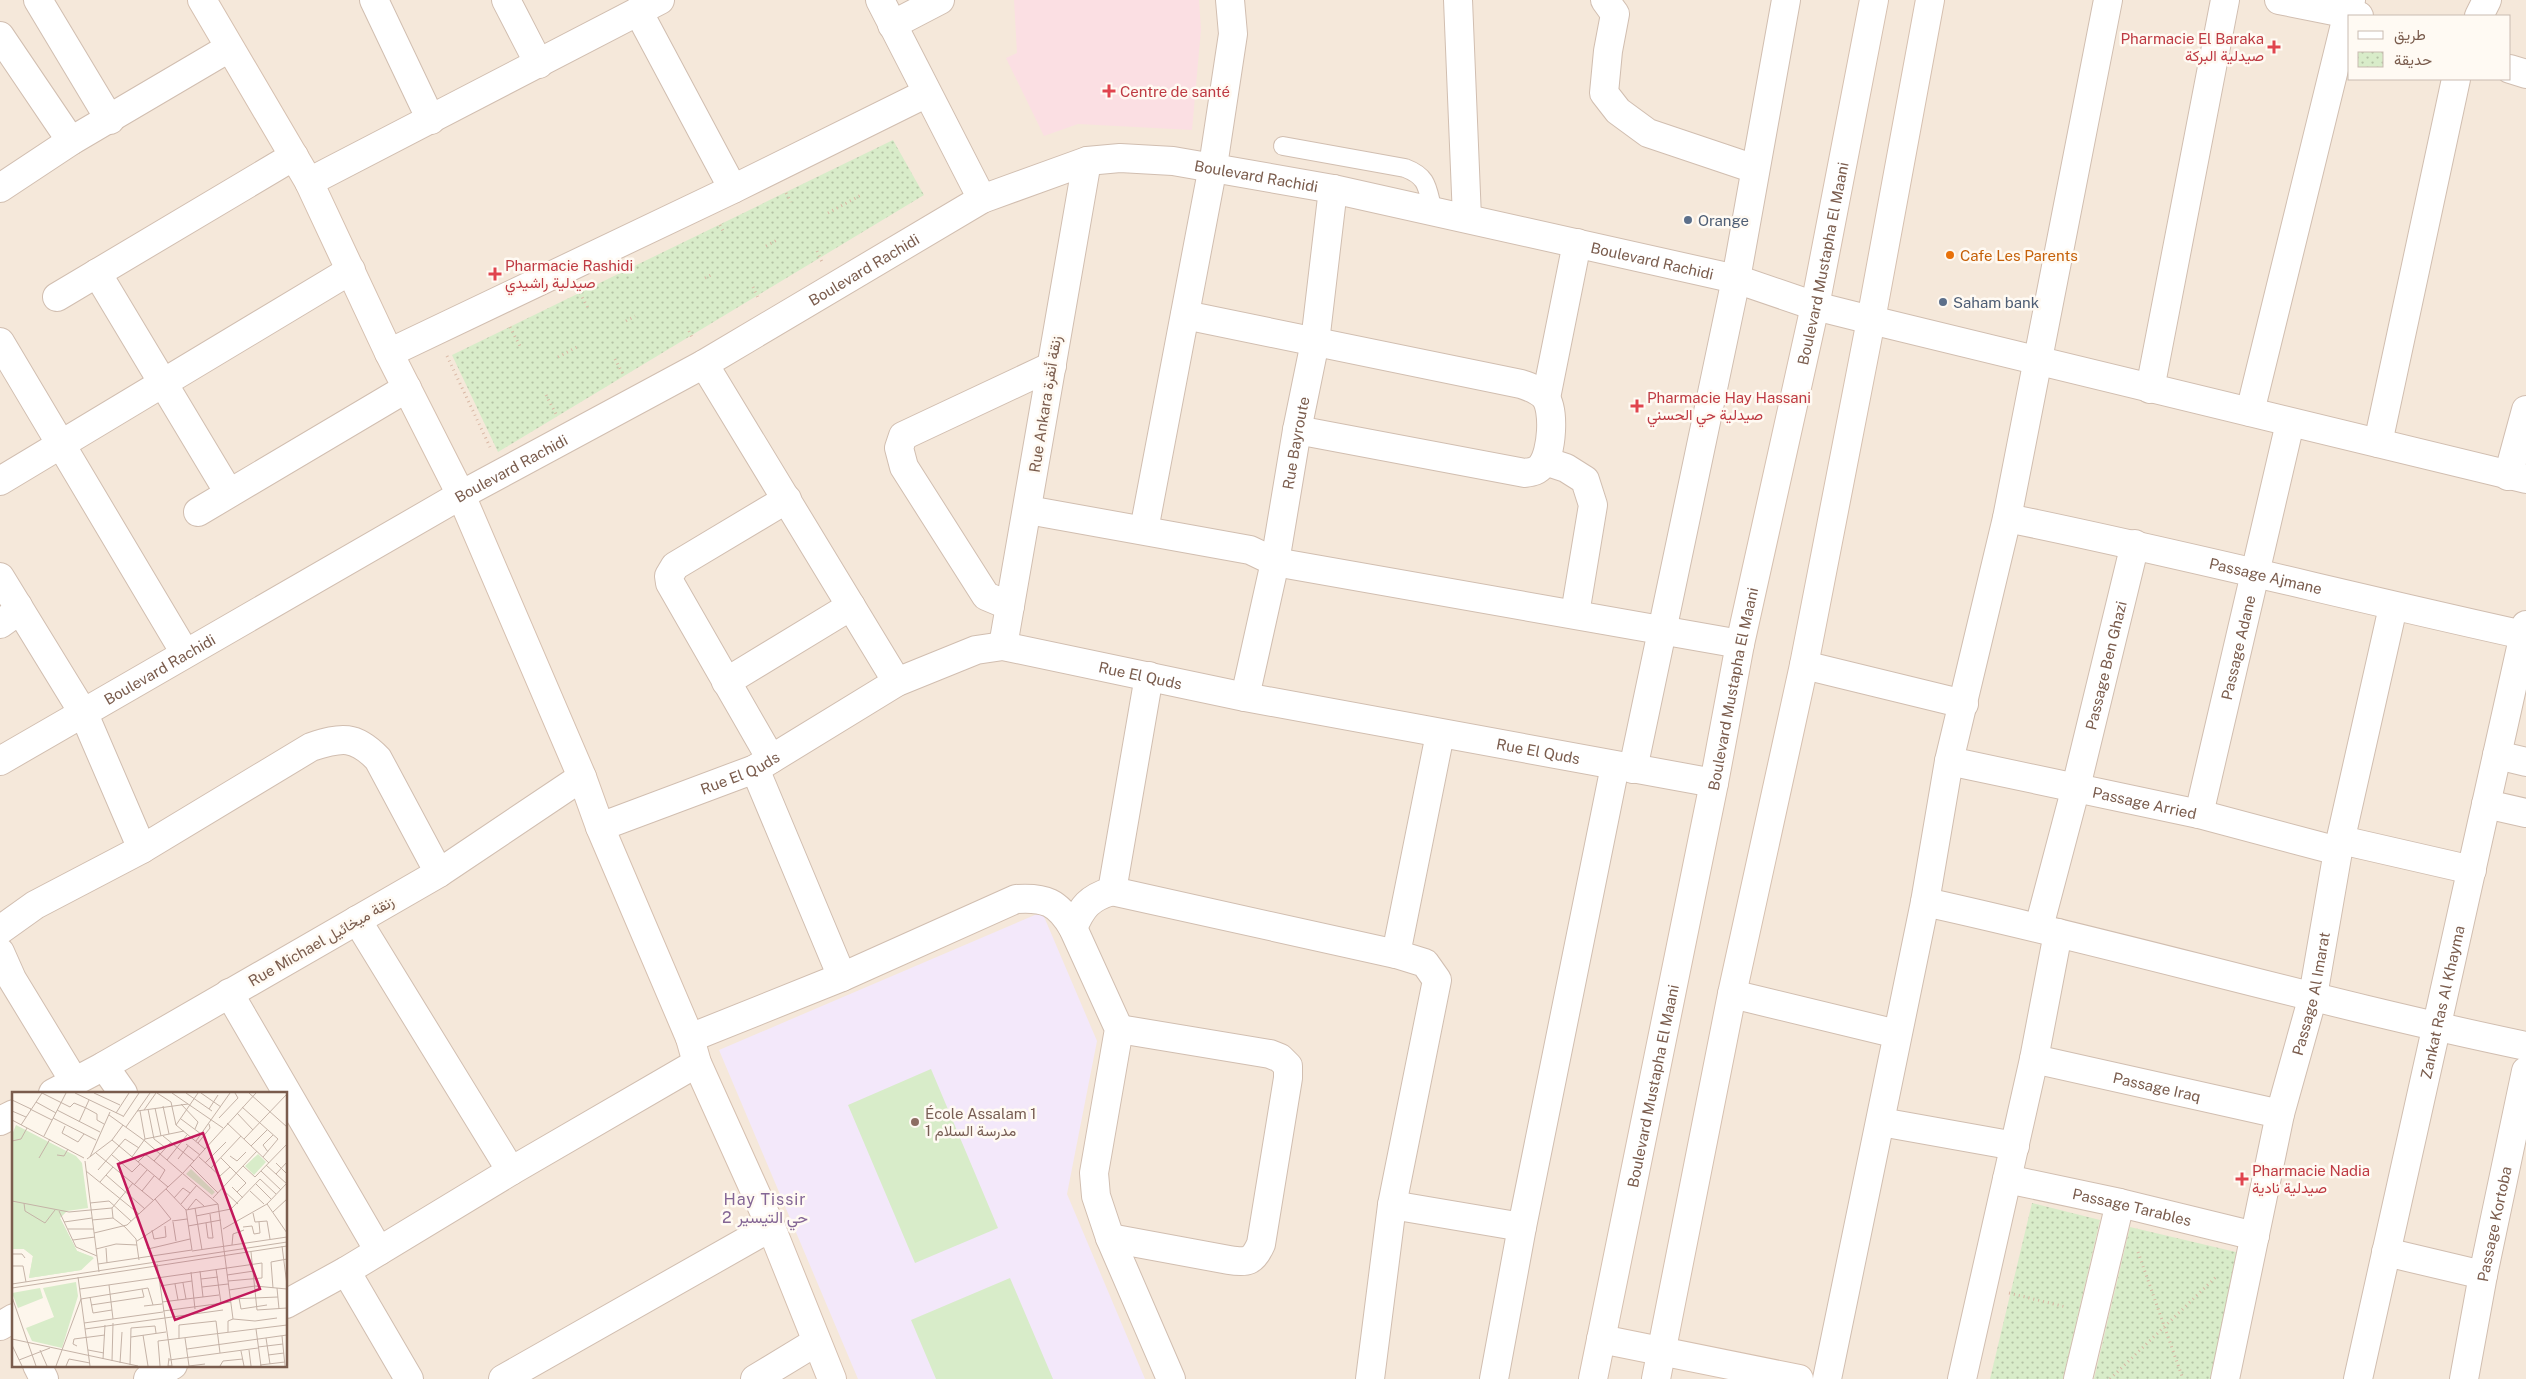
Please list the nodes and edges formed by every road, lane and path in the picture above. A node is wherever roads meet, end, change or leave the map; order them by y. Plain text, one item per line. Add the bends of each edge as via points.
1 (38, 0) edge
2 (202, 0) edge
3 (374, 0) edge
4 (506, 0) edge
5 (880, 0) edge
6 (940, 0) edge
7 (1230, 0) edge
8 (1458, 0) edge
9 (1605, 0) edge
10 (1786, 0) edge
11 (1874, 0) edge
12 (1930, 0) edge
13 (2108, 0) edge
14 (2225, 0) edge
15 (2279, 0) edge
16 (2487, 0) edge
17 (649, 5) edge
18 (2352, 10) edge
19 (2480, 15) edge
20 (892, 26) junction
21 (2348, 26) edge
22 (0, 36) edge
23 (229, 48) junction
24 (539, 64) junction
25 (2511, 69) edge
26 (2526, 74) edge
27 (2456, 80) edge
28 (927, 93) junction
29 (110, 120) junction
30 (431, 120) junction
31 (70, 141) junction
32 (1283, 146) dead end
33 (294, 156) junction
34 (1087, 161) junction
35 (1213, 166) junction
36 (1756, 169) junction
37 (309, 182) junction
38 (0, 188) edge
39 (733, 189) junction
40 (1333, 189) junction
41 (863, 194) dead end
42 (982, 199) junction
43 (1433, 211) junction
44 (828, 213) dead end
45 (1467, 218) junction
46 (779, 239) dead end
47 (1577, 243) junction
48 (766, 246) dead end
49 (817, 251) dead end
50 (831, 258) dead end
51 (823, 263) junction
52 (815, 268) dead end
53 (351, 270) junction
54 (97, 273) junction
55 (711, 275) dead end
56 (705, 278) dead end
57 (1736, 279) junction
58 (753, 287) dead end
59 (578, 288) dead end
60 (768, 296) dead end
61 (57, 297) dead end
62 (760, 300) junction
63 (751, 306) dead end
64 (1815, 306) junction
65 (589, 310) dead end
66 (1185, 315) junction
67 (635, 316) dead end
68 (1872, 320) junction
69 (626, 321) dead end
70 (508, 322) dead end
71 (689, 331) dead end
72 (702, 335) dead end
73 (0, 342) edge
74 (1315, 342) junction
75 (685, 345) dead end
76 (520, 346) dead end
77 (577, 346) dead end
78 (699, 352) junction
79 (389, 353) junction
80 (445, 353) dead end
81 (558, 357) dead end
82 (615, 359) dead end
83 (2039, 360) junction
84 (1052, 366) junction
85 (626, 381) dead end
86 (162, 382) junction
87 (407, 388) junction
88 (2150, 389) junction
89 (546, 395) dead end
90 (1546, 398) junction
91 (2526, 410) edge
92 (2250, 412) junction
93 (560, 421) dead end
94 (2290, 422) junction
95 (1297, 430) junction
96 (2378, 443) junction
97 (59, 444) junction
98 (492, 450) dead end
99 (1545, 461) junction
100 (2517, 478) edge
101 (0, 481) edge
102 (229, 493) junction
103 (461, 495) junction
104 (787, 499) junction
105 (1028, 510) junction
106 (198, 512) dead end
107 (2007, 518) junction
108 (1144, 530) junction
109 (2134, 544) junction
110 (1276, 562) junction
111 (2256, 572) junction
112 (0, 577) edge
113 (851, 606) junction
114 (1010, 606) junction
115 (2393, 607) junction
116 (1575, 614) junction
117 (9, 615) edge
118 (1662, 629) junction
119 (2525, 630) edge
120 (1740, 644) junction
121 (1003, 646) junction
122 (185, 653) junction
123 (1804, 665) junction
124 (1149, 676) junction
125 (726, 682) junction
126 (897, 682) junction
127 (1245, 696) junction
128 (1964, 704) junction
129 (84, 714) junction
130 (1440, 734) junction
131 (2497, 755) junction
132 (0, 761) edge
133 (1949, 761) junction
134 (2526, 762) edge
135 (763, 764) junction
136 (1624, 767) junction
137 (582, 776) junction
138 (1714, 784) junction
139 (2076, 787) junction
140 (2486, 804) junction
141 (2526, 813) edge
142 (2199, 814) junction
143 (600, 827) junction
144 (2340, 845) junction
145 (142, 848) junction
146 (2472, 870) junction
147 (438, 873) junction
148 (1112, 891) junction
149 (1925, 902) junction
150 (357, 920) junction
151 (1073, 928) junction
152 (0, 930) edge
153 (2048, 930) junction
154 (0, 952) edge
155 (1396, 954) junction
156 (842, 977) junction
157 (229, 993) junction
158 (1732, 994) junction
159 (2313, 996) junction
160 (2437, 1027) junction
161 (1119, 1029) junction
162 (1897, 1034) junction
163 (2526, 1046) edge
164 (694, 1050) junction
165 (2034, 1059) junction
166 (104, 1066) junction
167 (2526, 1071) edge
168 (64, 1087) edge
169 (122, 1092) edge
170 (287, 1092) edge
171 (288, 1094) edge
172 (2280, 1114) junction
173 (12, 1115) edge
174 (0, 1121) edge
175 (1881, 1122) junction
176 (2015, 1146) junction
177 (511, 1171) junction
178 (2007, 1179) junction
179 (2120, 1203) junction
180 (1392, 1205) junction
181 (771, 1227) junction
182 (1522, 1227) junction
183 (2255, 1236) junction
184 (1110, 1238) junction
185 (2136, 1247) dead end
186 (379, 1251) junction
187 (2386, 1252) junction
188 (346, 1271) junction
189 (2219, 1275) dead end
190 (2483, 1275) junction
191 (2008, 1283) dead end
192 (288, 1303) edge
193 (2075, 1309) dead end
194 (2164, 1327) junction
195 (1601, 1339) junction
196 (816, 1342) junction
197 (1662, 1351) junction
198 (38, 1366) edge
199 (171, 1366) edge
200 (1175, 1378) edge
201 (44, 1379) edge
202 (148, 1379) edge
203 (409, 1379) edge
204 (503, 1379) edge
205 (754, 1379) edge
206 (832, 1379) edge
207 (1370, 1379) edge
208 (1494, 1379) edge
209 (1593, 1379) edge
210 (1656, 1379) edge
211 (1800, 1379) edge
212 (1827, 1379) edge
213 (1962, 1379) edge
214 (2078, 1379) edge
215 (2110, 1379) edge
216 (2183, 1379) edge
217 (2225, 1379) edge
218 (2358, 1379) edge
219 (2464, 1379) edge

1 - 29 street
2 - 23 street
3 - 30 street
4 - 24 street
5 - 20 street
6 - 20 street
7 - 35 street via 1233,34
8 - 45 street
9 - 36 street via 1614,14 1604,93 1618,111 1648,133
10 - 36 street
11 - 64 street, Boulevard Mustapha El Maani
12 - 68 street
13 - 83 street
14 - 88 street
15 - 18 street
16 - 19 street
17 - 24 street
17 - 39 street
20 - 28 street
21 - 92 street
22 - 31 street
23 - 29 street
23 - 33 street
24 - 30 street
25 - 26 street
27 - 96 street
28 - 39 street
28 - 42 street
29 - 31 street
30 - 37 street
31 - 38 street
32 - 43 lane via 1417,172 1425,179
33 - 37 street
33 - 54 street
34 - 35 street, Boulevard Rachidi via 1120,158
34 - 42 street, Boulevard Rachidi
34 - 84 street, Rue Ankara زنقة أنقرة
35 - 40 street, Boulevard Rachidi
35 - 66 street
36 - 57 street
37 - 53 street
39 - 79 street
40 - 43 street, Boulevard Rachidi
40 - 74 street, Rue Bayroute
41 - 44 path
42 - 78 street, Boulevard Rachidi
43 - 45 street, Boulevard Rachidi
45 - 47 street, Boulevard Rachidi
46 - 48 path
47 - 57 street, Boulevard Rachidi
47 - 90 street
49 - 51 path
50 - 51 path
51 - 52 path
53 - 79 street
53 - 86 street
54 - 61 street
54 - 86 street
55 - 56 path
57 - 64 street, Boulevard Rachidi
57 - 118 street
58 - 62 path
59 - 65 path
60 - 62 path
62 - 63 path
64 - 68 street, Boulevard Rachidi
64 - 120 street, Boulevard Mustapha El Maani
66 - 74 street
66 - 108 street
67 - 69 path
68 - 83 street, Boulevard Rachidi
68 - 123 street
70 - 76 path
71 - 78 path
72 - 78 path
73 - 97 street
74 - 90 street via 1521,384 1538,390
74 - 95 street, Rue Bayroute
75 - 78 path
77 - 81 path
78 - 103 street, Boulevard Rachidi
78 - 104 street
79 - 87 street
80 - 98 path
82 - 85 path
83 - 88 street, Boulevard Rachidi
83 - 107 street
84 - 105 street, Rue Ankara زنقة أنقرة
84 - 114 street via 903,436 899,448 904,467 973,578 986,596
86 - 97 street
86 - 102 street
87 - 102 street
87 - 103 street
88 - 92 street, Boulevard Rachidi
89 - 93 path
90 - 99 street via 1551,412
91 - 100 street
92 - 94 street, Boulevard Rachidi
94 - 96 street, Boulevard Rachidi
94 - 111 street, Passage Adane
95 - 99 street via 1525,473 1536,471
95 - 110 street, Rue Bayroute
96 - 100 street, Boulevard Rachidi
97 - 101 street
97 - 122 street
99 - 116 street via 1566,468 1585,480 1593,505
102 - 106 street
103 - 122 street, Boulevard Rachidi
103 - 137 street
104 - 113 street
104 - 125 street via 675,566 669,576
105 - 108 street
105 - 114 street, Rue Ankara زنقة أنقرة
107 - 109 street, Passage Ajmane
107 - 128 street
108 - 110 street via 1250,550
109 - 111 street, Passage Ajmane
109 - 139 street, Passage Ben Ghazi
110 - 116 street
110 - 127 street, Rue Bayroute
111 - 115 street, Passage Ajmane
111 - 142 street, Passage Adane
112 - 117 street
113 - 125 street
113 - 126 street
114 - 121 street, Rue Ankara زنقة أنقرة
115 - 119 street, Passage Ajmane
115 - 144 street, Passage Al Imarat
116 - 118 street
117 - 129 street
118 - 120 street
118 - 136 street
119 - 131 street, Zankat Ras Al Khayma
120 - 138 street, Boulevard Mustapha El Maani
121 - 124 street, Rue El Quds
121 - 126 street, Rue El Quds via 976,650
122 - 129 street, Boulevard Rachidi
123 - 128 street
123 - 158 street
124 - 127 street, Rue El Quds
124 - 148 street
125 - 135 street
126 - 135 street, Rue El Quds
127 - 130 street, Rue El Quds
128 - 133 street
129 - 132 street, Boulevard Rachidi
129 - 145 street
130 - 136 street, Rue El Quds
130 - 155 street
131 - 134 street
131 - 140 street, Zankat Ras Al Khayma
133 - 139 street, Passage Arried
133 - 149 street
135 - 143 street, Rue El Quds
135 - 156 street
136 - 138 street, Rue El Quds
136 - 182 street
137 - 143 street
137 - 147 street, Rue Michael زنقة ميخائيل
138 - 195 street, Boulevard Mustapha El Maani
139 - 142 street, Passage Arried
139 - 153 street, Passage Ben Ghazi
140 - 141 street
140 - 146 street, Zankat Ras Al Khayma
142 - 144 street, Passage Arried
143 - 164 street
144 - 146 street, Passage Arried
144 - 159 street, Passage Al Imarat
145 - 147 street via 311,747 330,741 356,741 378,759
145 - 152 street via 35,905
146 - 160 street, Zankat Ras Al Khayma
147 - 150 street, Rue Michael زنقة ميخائيل
148 - 151 street via 1096,896 1081,911
148 - 155 street
149 - 153 street
149 - 162 street
150 - 157 street, Rue Michael زنقة ميخائيل
150 - 177 street
151 - 156 street via 1055,905 1038,898 1016,899
151 - 161 street
153 - 159 street
153 - 165 street, Passage Ben Ghazi
154 - 168 street
155 - 180 street via 1426,963 1437,980
156 - 164 street
157 - 166 street, Rue Michael زنقة ميخائيل
157 - 170 street
158 - 162 street
158 - 197 street
159 - 160 street
159 - 172 street, Passage Al Imarat
160 - 163 street
160 - 187 street, Zankat Ras Al Khayma
161 - 184 street via 1094,1173 1096,1196
161 - 184 street via 1270,1054 1288,1066 1288,1078 1261,1244 1256,1256 1244,1262
162 - 175 street
164 - 177 street
164 - 181 street
165 - 172 street, Passage Iraq
165 - 176 street, Passage Ben Ghazi
166 - 168 street, Rue Michael زنقة ميخائيل
166 - 169 street
167 - 190 street, Passage Kortoba
171 - 186 street
172 - 183 street, Passage Al Imarat
173 - 174 street
175 - 176 street
175 - 212 street
176 - 178 street, Passage Ben Ghazi
177 - 186 street
178 - 179 street, Passage Tarables
178 - 213 street, Passage Ben Ghazi
179 - 183 street, Passage Tarables
179 - 214 street
180 - 182 street
180 - 207 street
181 - 196 street
181 - 204 street
182 - 208 street
183 - 217 street, Passage Al Imarat
184 - 200 street
185 - 194 path
186 - 188 street
187 - 190 street
187 - 218 street, Zankat Ras Al Khayma
188 - 192 street
188 - 203 street
189 - 194 path
190 - 219 street, Passage Kortoba
191 - 193 path via 2006,1293
194 - 215 path
194 - 216 path
195 - 197 street
195 - 209 street, Boulevard Mustapha El Maani
196 - 205 street
196 - 206 street
197 - 210 street
197 - 211 street
198 - 201 street
199 - 202 street

